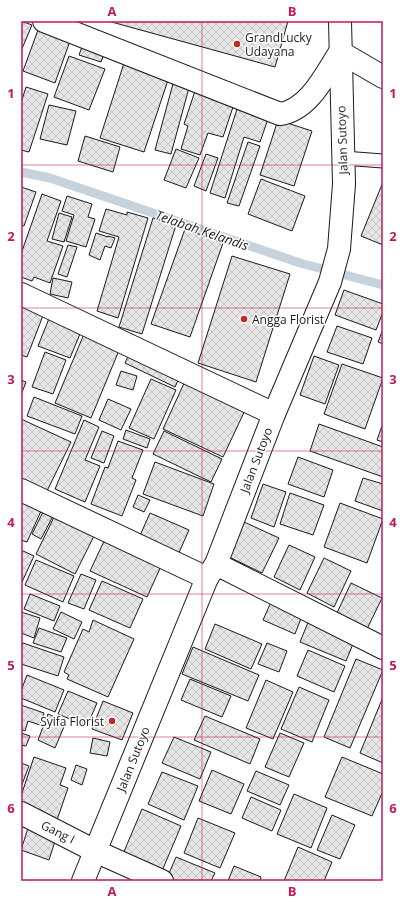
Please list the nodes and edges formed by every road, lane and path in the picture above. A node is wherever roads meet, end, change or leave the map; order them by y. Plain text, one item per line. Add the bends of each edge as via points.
1 (44, 21) edge
2 (340, 21) edge
3 (340, 52) junction
4 (383, 77) edge
5 (343, 158) junction
6 (383, 161) edge
7 (21, 294) edge
8 (274, 414) junction
9 (21, 490) edge
10 (212, 571) junction
11 (383, 648) edge
12 (21, 813) edge
13 (95, 850) junction
14 (83, 881) edge
15 (162, 881) edge

1 - 3 street via 280,114 290,113 303,105
2 - 3 street, Jalan Sutoyo
3 - 4 street
3 - 5 street, Jalan Sutoyo
5 - 6 lane
5 - 8 street, Jalan Sutoyo via 343,212 339,249 330,282
7 - 8 street
8 - 10 street, Jalan Sutoyo
9 - 10 street
10 - 11 street
10 - 13 street, Jalan Sutoyo
12 - 13 street, Gang I
13 - 14 street, Jalan Sutoyo
13 - 15 street, Gang I

